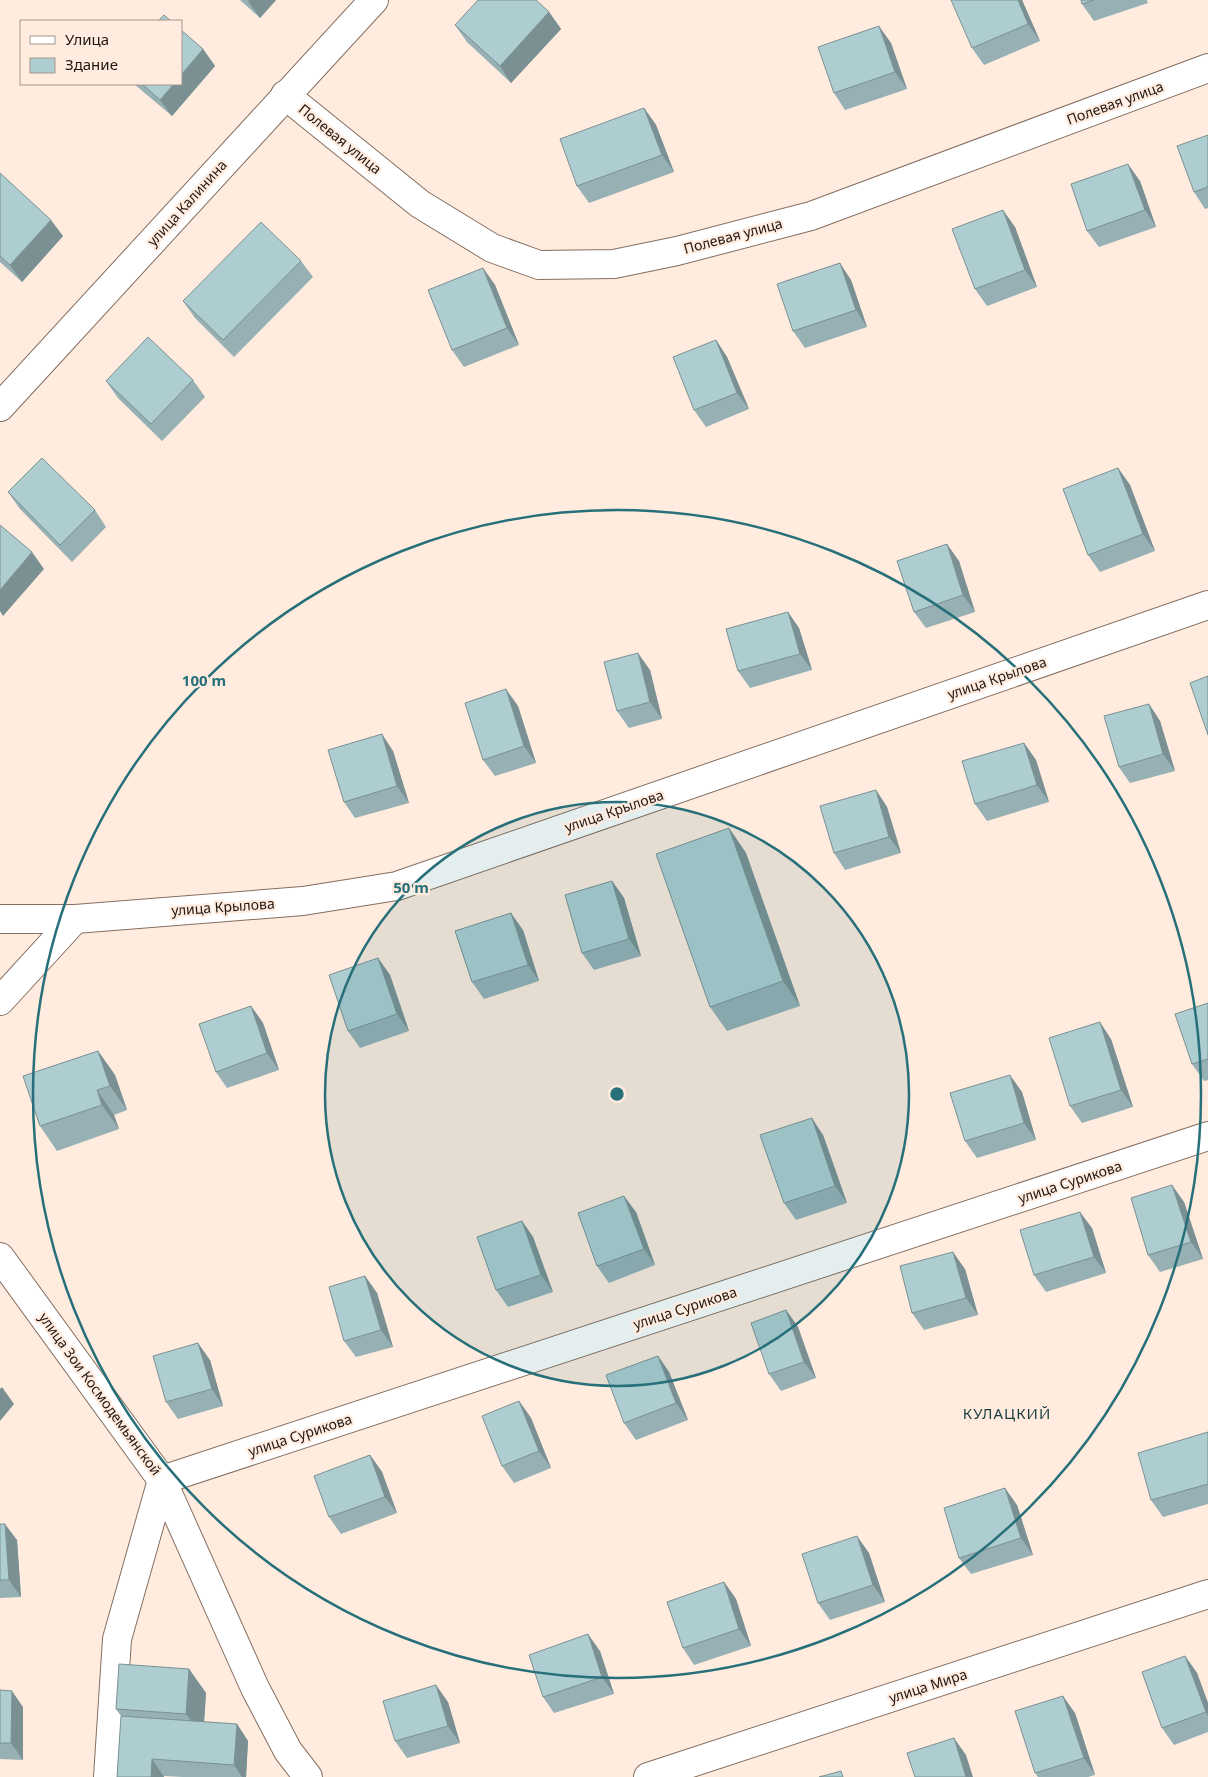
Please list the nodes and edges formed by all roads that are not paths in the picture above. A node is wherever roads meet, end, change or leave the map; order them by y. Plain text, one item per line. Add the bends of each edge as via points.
1 (374, 0) edge
2 (1208, 68) edge
3 (285, 95) junction
4 (0, 407) edge
5 (1208, 605) edge
6 (0, 919) edge
7 (75, 919) junction
8 (0, 1001) edge
9 (1208, 1136) edge
10 (4, 1273) edge
11 (162, 1480) junction
12 (1208, 1594) edge
13 (108, 1777) edge
14 (308, 1777) edge
15 (648, 1777) edge

1 - 3 street, улица Калинина
2 - 3 street, Полевая улица via 811,216 614,264 538,265 492,248 420,204
3 - 4 street, улица Калинина
5 - 7 street, улица Крылова via 397,886 303,902
6 - 7 street, улица Крылова
7 - 8 street
9 - 11 street, улица Сурикова
10 - 11 street, улица Зои Космодемьянской
11 - 13 street, улица Зои Космодемьянской via 117,1638
11 - 14 street via 255,1688 288,1750
12 - 15 street, улица Мира

